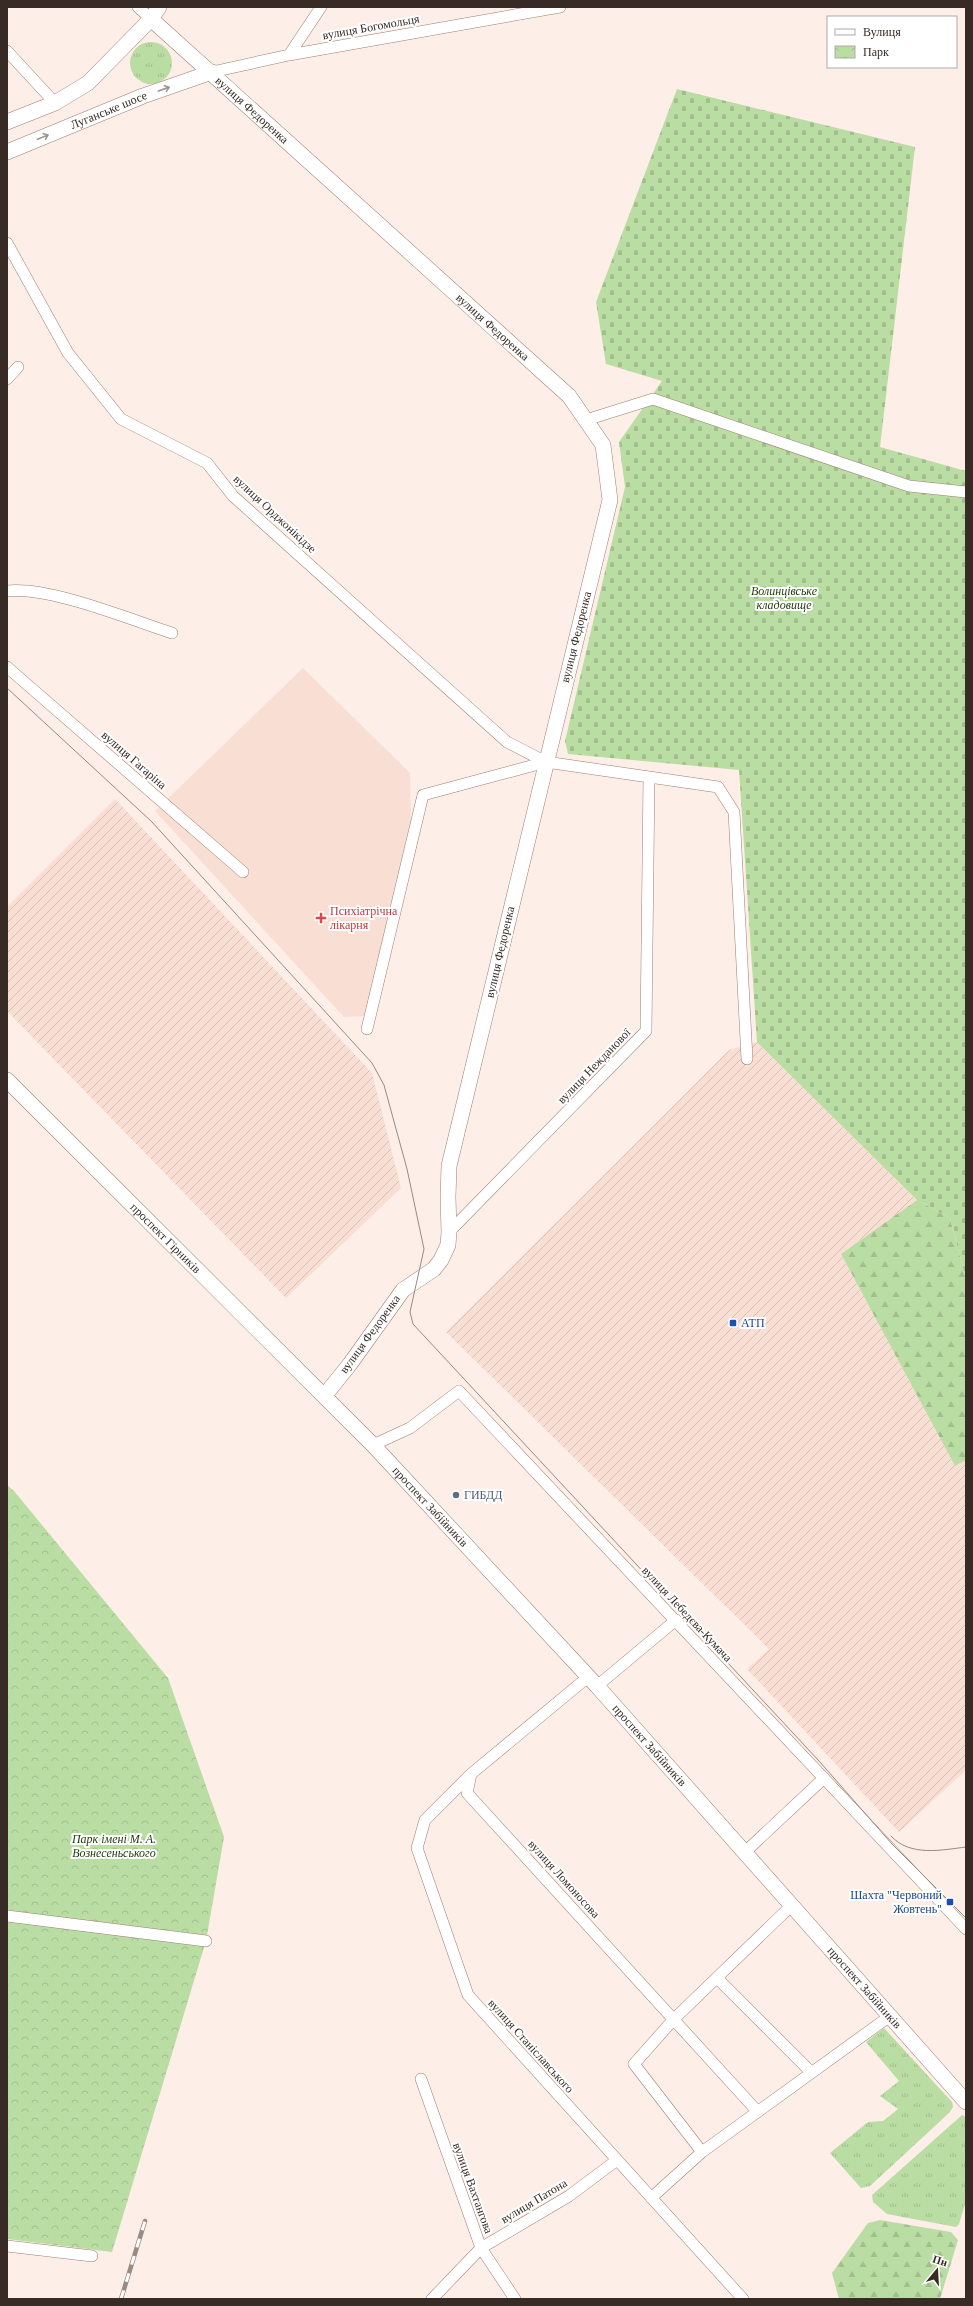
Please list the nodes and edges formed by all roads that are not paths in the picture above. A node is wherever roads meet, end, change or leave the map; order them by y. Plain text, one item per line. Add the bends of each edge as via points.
1 (138, 7) edge
2 (321, 7) edge
3 (560, 7) edge
4 (533, 9) edge
5 (155, 13) edge
6 (7, 51) edge
7 (289, 55) junction
8 (212, 72) junction
9 (56, 103) junction
10 (7, 122) edge
11 (7, 152) edge
12 (7, 243) edge
13 (18, 367) dead end
14 (7, 379) edge
15 (586, 420) junction
16 (966, 492) edge
17 (7, 590) edge
18 (172, 633) dead end
19 (7, 667) edge
20 (546, 762) junction
21 (648, 777) junction
22 (243, 872) dead end
23 (366, 1029) dead end
24 (747, 1059) dead end
25 (7, 1080) edge
26 (449, 1232) junction
27 (325, 1394) junction
28 (373, 1445) junction
29 (676, 1620) junction
30 (593, 1681) junction
31 (471, 1774) junction
32 (824, 1778) junction
33 (744, 1853) junction
34 (791, 1906) junction
35 (7, 1916) edge
36 (966, 1929) edge
37 (206, 1942) dead end
38 (717, 1978) junction
39 (890, 2016) junction
40 (674, 2020) junction
41 (811, 2072) junction
42 (421, 2079) dead end
43 (966, 2102) edge
44 (757, 2111) junction
45 (702, 2152) junction
46 (617, 2160) junction
47 (651, 2198) junction
48 (7, 2246) edge
49 (481, 2248) junction
50 (92, 2256) dead end
51 (432, 2299) edge
52 (515, 2299) edge
53 (743, 2299) edge

1 - 5 street
2 - 7 street
3 - 4 street, вулиця Богомольця
4 - 7 street, вулиця Богомольця
5 - 8 main road, вулиця Федоренка
5 - 9 main road via 88,83
6 - 9 street
7 - 8 street, вулиця Богомольця
11 -> 8 main road, Луганське шосе via 143,96
8 - 15 main road, вулиця Федоренка via 570,396
9 - 10 main road
12 - 20 street, вулиця Орджонікідзе via 68,353 122,419 207,463 233,496 507,742
13 - 14 street
15 - 16 street via 653,399 909,486
15 - 20 main road, вулиця Федоренка via 603,444 610,500
17 - 18 street via 22,589 63,598
19 - 22 street, вулиця Гагаріна
20 - 21 street
20 - 23 street via 422,796
20 - 26 main road, вулиця Федоренка via 449,1166
21 - 24 street via 718,787 734,812
21 - 26 street, вулиця Нежданової via 646,1031
25 - 27 main road, проспект Гірників
26 - 27 main road, вулиця Федоренка via 448,1245 434,1270 403,1290
27 - 28 main road, проспект Забійників
28 - 29 street, вулиця Лебедєва-Кумача via 410,1428 459,1391
28 - 30 main road, проспект Забійників
29 - 30 street
29 - 32 street, вулиця Лебедєва-Кумача
30 - 31 street
30 - 33 main road, проспект Забійників
31 - 40 street, вулиця Ломоносова via 467,1793
31 - 46 street, вулиця Станіславського via 425,1820 417,1848 468,1995
32 - 33 street
32 - 36 street, вулиця Лебедєва-Кумача
33 - 34 main road, проспект Забійників
34 - 38 street
34 - 39 main road, проспект Забійників
35 - 37 street
38 - 40 street
38 - 41 street
39 - 41 street
39 - 43 main road, проспект Забійників
40 - 44 street, вулиця Ломоносова
40 - 45 street via 634,2064
41 - 44 street
42 - 49 street, вулиця Вахтангова
44 - 45 street
45 - 47 street
46 - 47 street, вулиця Станіславського
46 - 49 street, вулиця Патона via 569,2196
47 - 53 street, вулиця Станіславського
48 - 50 street
49 - 51 street, вулиця Патона
49 - 52 street, вулиця Вахтангова

